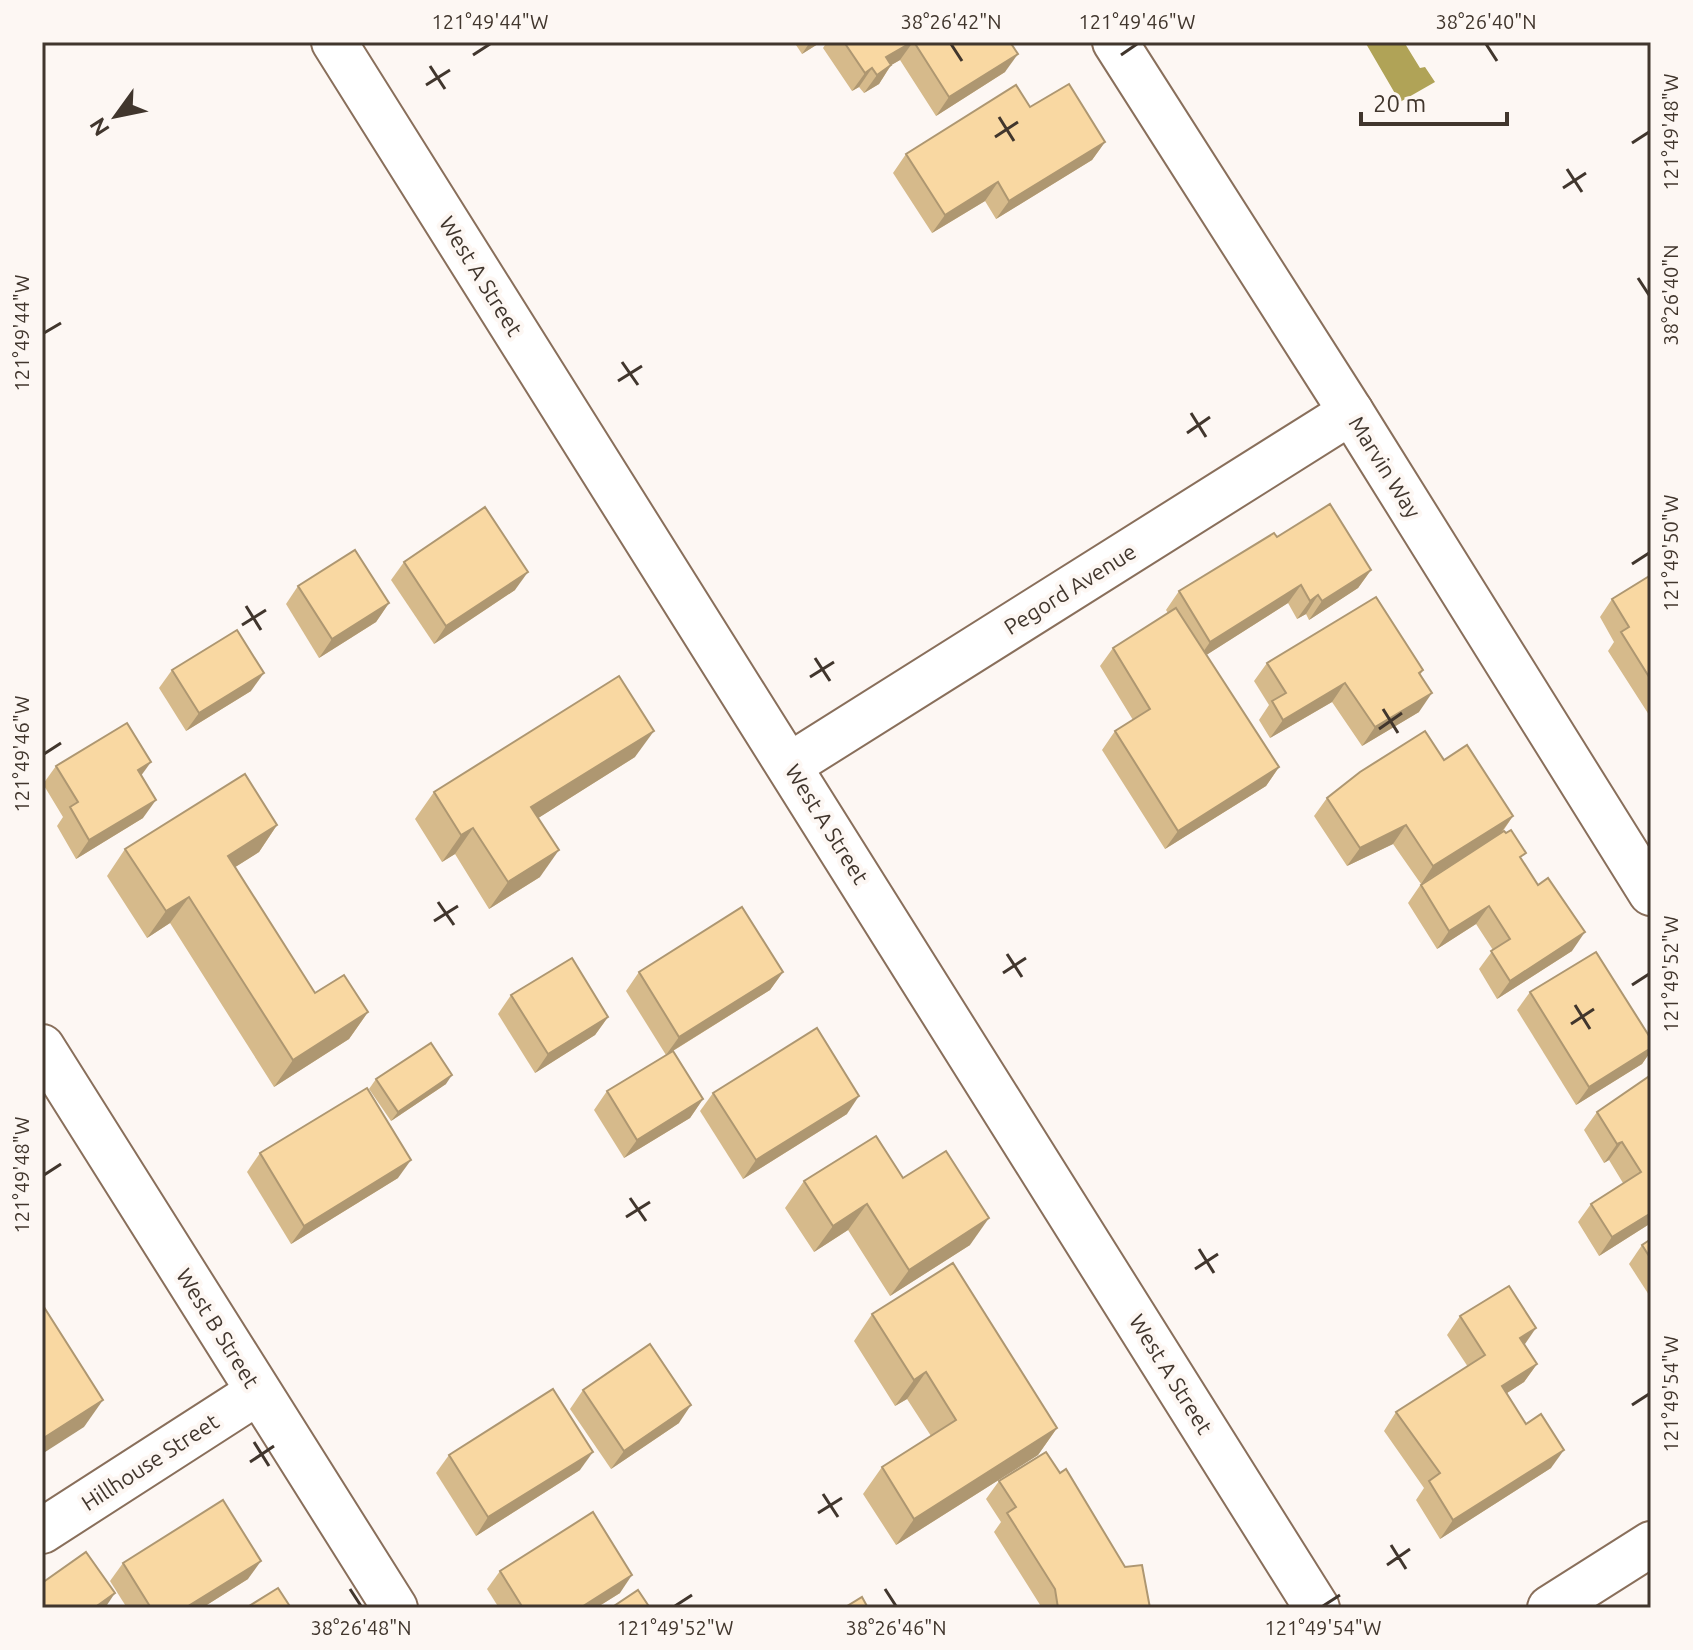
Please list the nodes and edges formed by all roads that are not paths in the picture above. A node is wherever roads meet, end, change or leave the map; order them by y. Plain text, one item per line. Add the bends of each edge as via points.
1 (334, 42) edge
2 (1115, 42) edge
3 (1351, 412) junction
4 (790, 765) junction
5 (1651, 893) edge
6 (42, 1047) edge
7 (258, 1392) junction
8 (42, 1531) edge
9 (1651, 1544) edge
10 (395, 1608) edge
11 (1317, 1608) edge
12 (1550, 1608) edge

1 - 4 street, West A Street
2 - 3 street, Marvin Way
3 - 4 street, Pegord Avenue
3 - 5 street, Marvin Way
4 - 11 street, West A Street
6 - 7 street, West B Street
7 - 8 street, Hillhouse Street
7 - 10 street, West B Street
9 - 12 street

